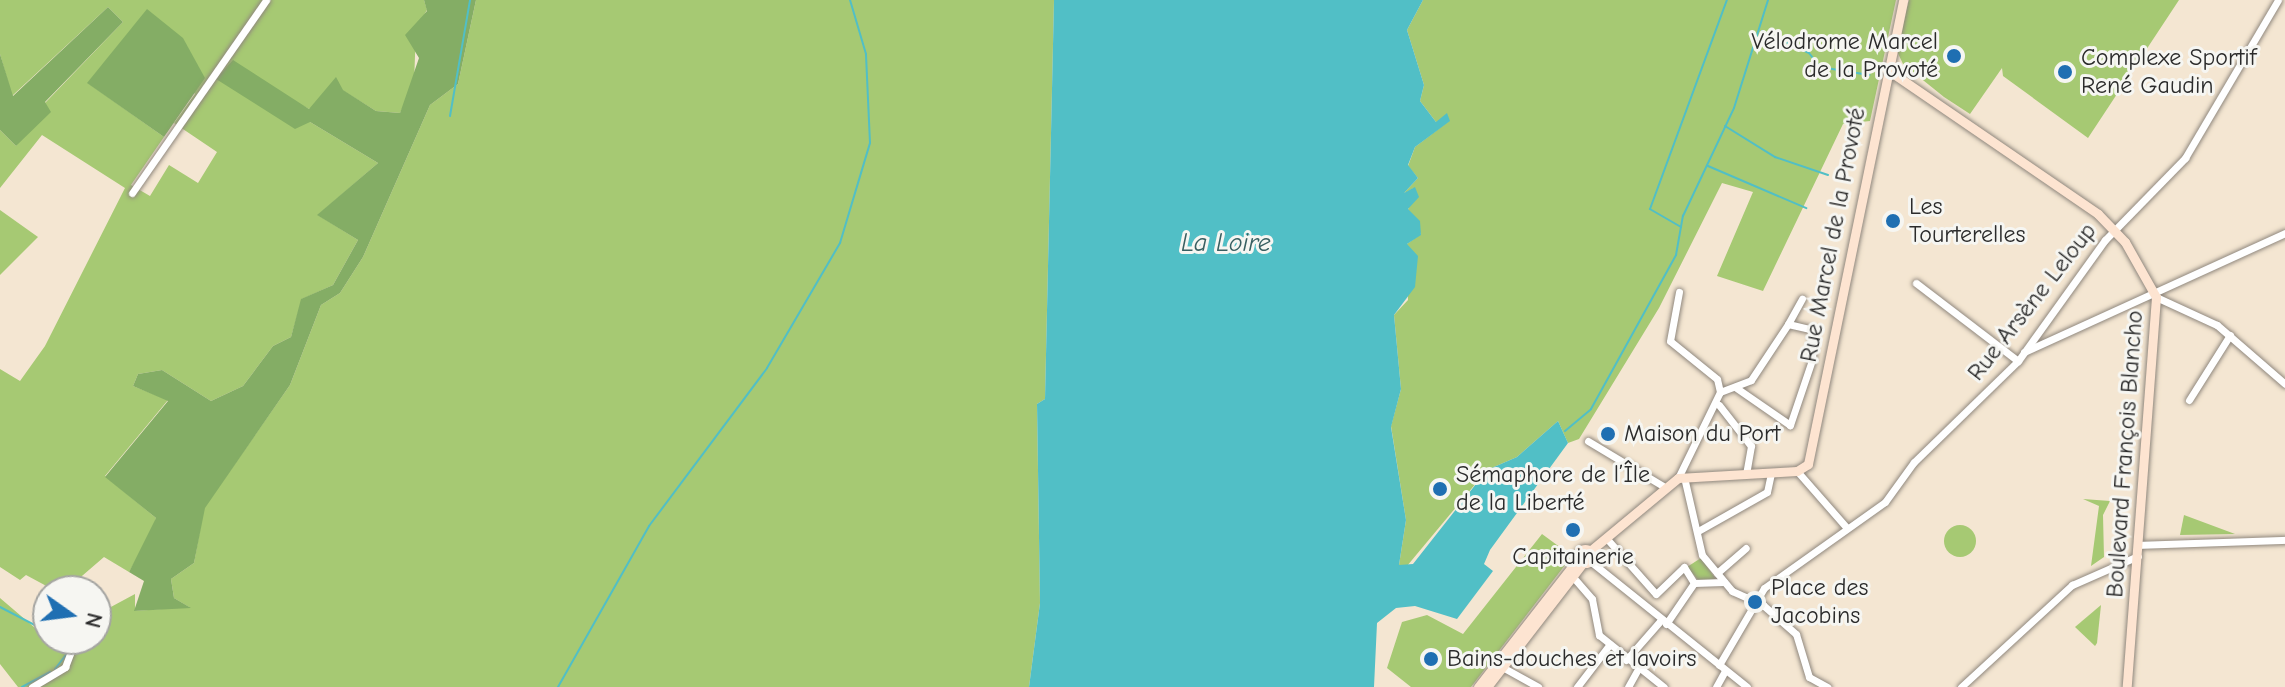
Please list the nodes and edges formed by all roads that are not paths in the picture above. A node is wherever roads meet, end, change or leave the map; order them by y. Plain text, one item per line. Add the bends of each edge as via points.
1 (266, 0) edge
2 (1903, 0) edge
3 (2278, 0) edge
4 (1885, 68) junction
5 (132, 193) dead end
6 (2115, 229) junction
7 (2285, 233) edge
8 (1916, 283) dead end
9 (1679, 292) dead end
10 (2156, 297) junction
11 (1802, 299) dead end
12 (1788, 324) junction
13 (2230, 335) junction
14 (2024, 352) junction
15 (2018, 361) junction
16 (2284, 380) edge
17 (1735, 387) junction
18 (1720, 392) junction
19 (2189, 400) dead end
20 (1719, 405) junction
21 (1588, 441) dead end
22 (1797, 471) junction
23 (1771, 473) junction
24 (1746, 474) junction
25 (1683, 477) junction
26 (1660, 489) junction
27 (1846, 527) junction
28 (1698, 531) junction
29 (2285, 540) edge
30 (1605, 542) junction
31 (1746, 548) dead end
32 (2138, 550) junction
33 (1586, 559) junction
34 (1717, 573) junction
35 (1573, 577) junction
36 (1724, 582) junction
37 (1694, 583) junction
38 (1754, 601) junction
39 (1664, 622) junction
40 (1610, 644) junction
41 (70, 655) edge
42 (1628, 662) junction
43 (1504, 668) junction
44 (1722, 668) junction
45 (1638, 669) junction
46 (1978, 670) junction
47 (1809, 677) junction
48 (32, 687) edge
49 (1478, 687) edge
50 (1487, 687) edge
51 (1538, 687) edge
52 (1577, 687) edge
53 (1628, 687) edge
54 (1664, 687) edge
55 (1716, 687) edge
56 (1747, 687) edge
57 (1801, 687) edge
58 (1827, 687) edge
59 (1961, 687) edge
60 (1967, 687) edge
61 (2127, 687) edge

1 - 5 street
2 - 4 main road, Rue Marcel de la Provoté
3 - 6 street, Rue Arsène Leloup via 2185,158
4 - 6 main road, Boulevard François Blancho
4 - 22 main road, Rue Marcel de la Provoté via 1821,428 1808,464
6 - 10 main road, Boulevard François Blancho
6 - 14 street, Rue Arsène Leloup
7 - 10 street
8 - 15 street
9 - 18 street via 1670,341 1717,379
10 - 13 street
10 - 14 street
10 - 32 main road, Boulevard François Blancho
11 - 12 street
12 - 17 street via 1761,370
12 - 17 street via 1810,326 1815,336 1790,425
13 - 16 street
13 - 19 street
14 - 15 street, Rue Arsène Leloup
15 - 27 street, Rue Arsène Leloup via 1930,445 1885,502
17 - 18 street
18 - 20 street
20 - 24 street via 1751,446
20 - 25 street
21 - 26 street
22 - 23 main road
22 - 27 street
23 - 24 main road
23 - 28 street via 1767,492
24 - 25 main road
25 - 26 main road
25 - 28 street
26 - 30 main road
27 - 38 street, Rue Arsène Leloup
28 - 34 street via 1705,559
29 - 32 street
30 - 33 main road
30 - 37 street via 1656,594 1684,567
31 - 34 street
32 - 46 street via 2072,585
32 - 61 main road, Boulevard François Blancho
33 - 35 main road
33 - 39 street
33 - 49 main road
34 - 36 street
35 - 40 street via 1589,593 1599,635
35 - 43 main road
36 - 37 street
36 - 38 street
37 - 39 street
38 - 44 street
38 - 47 street via 1796,634
39 - 42 street
39 - 44 street
40 - 42 street
40 - 52 street
41 - 48 street via 65,667
42 - 45 street
43 - 50 main road
43 - 51 street
44 - 55 street
44 - 56 street
45 - 53 street
45 - 54 street
46 - 59 street
46 - 60 street
47 - 57 street
47 - 58 street

